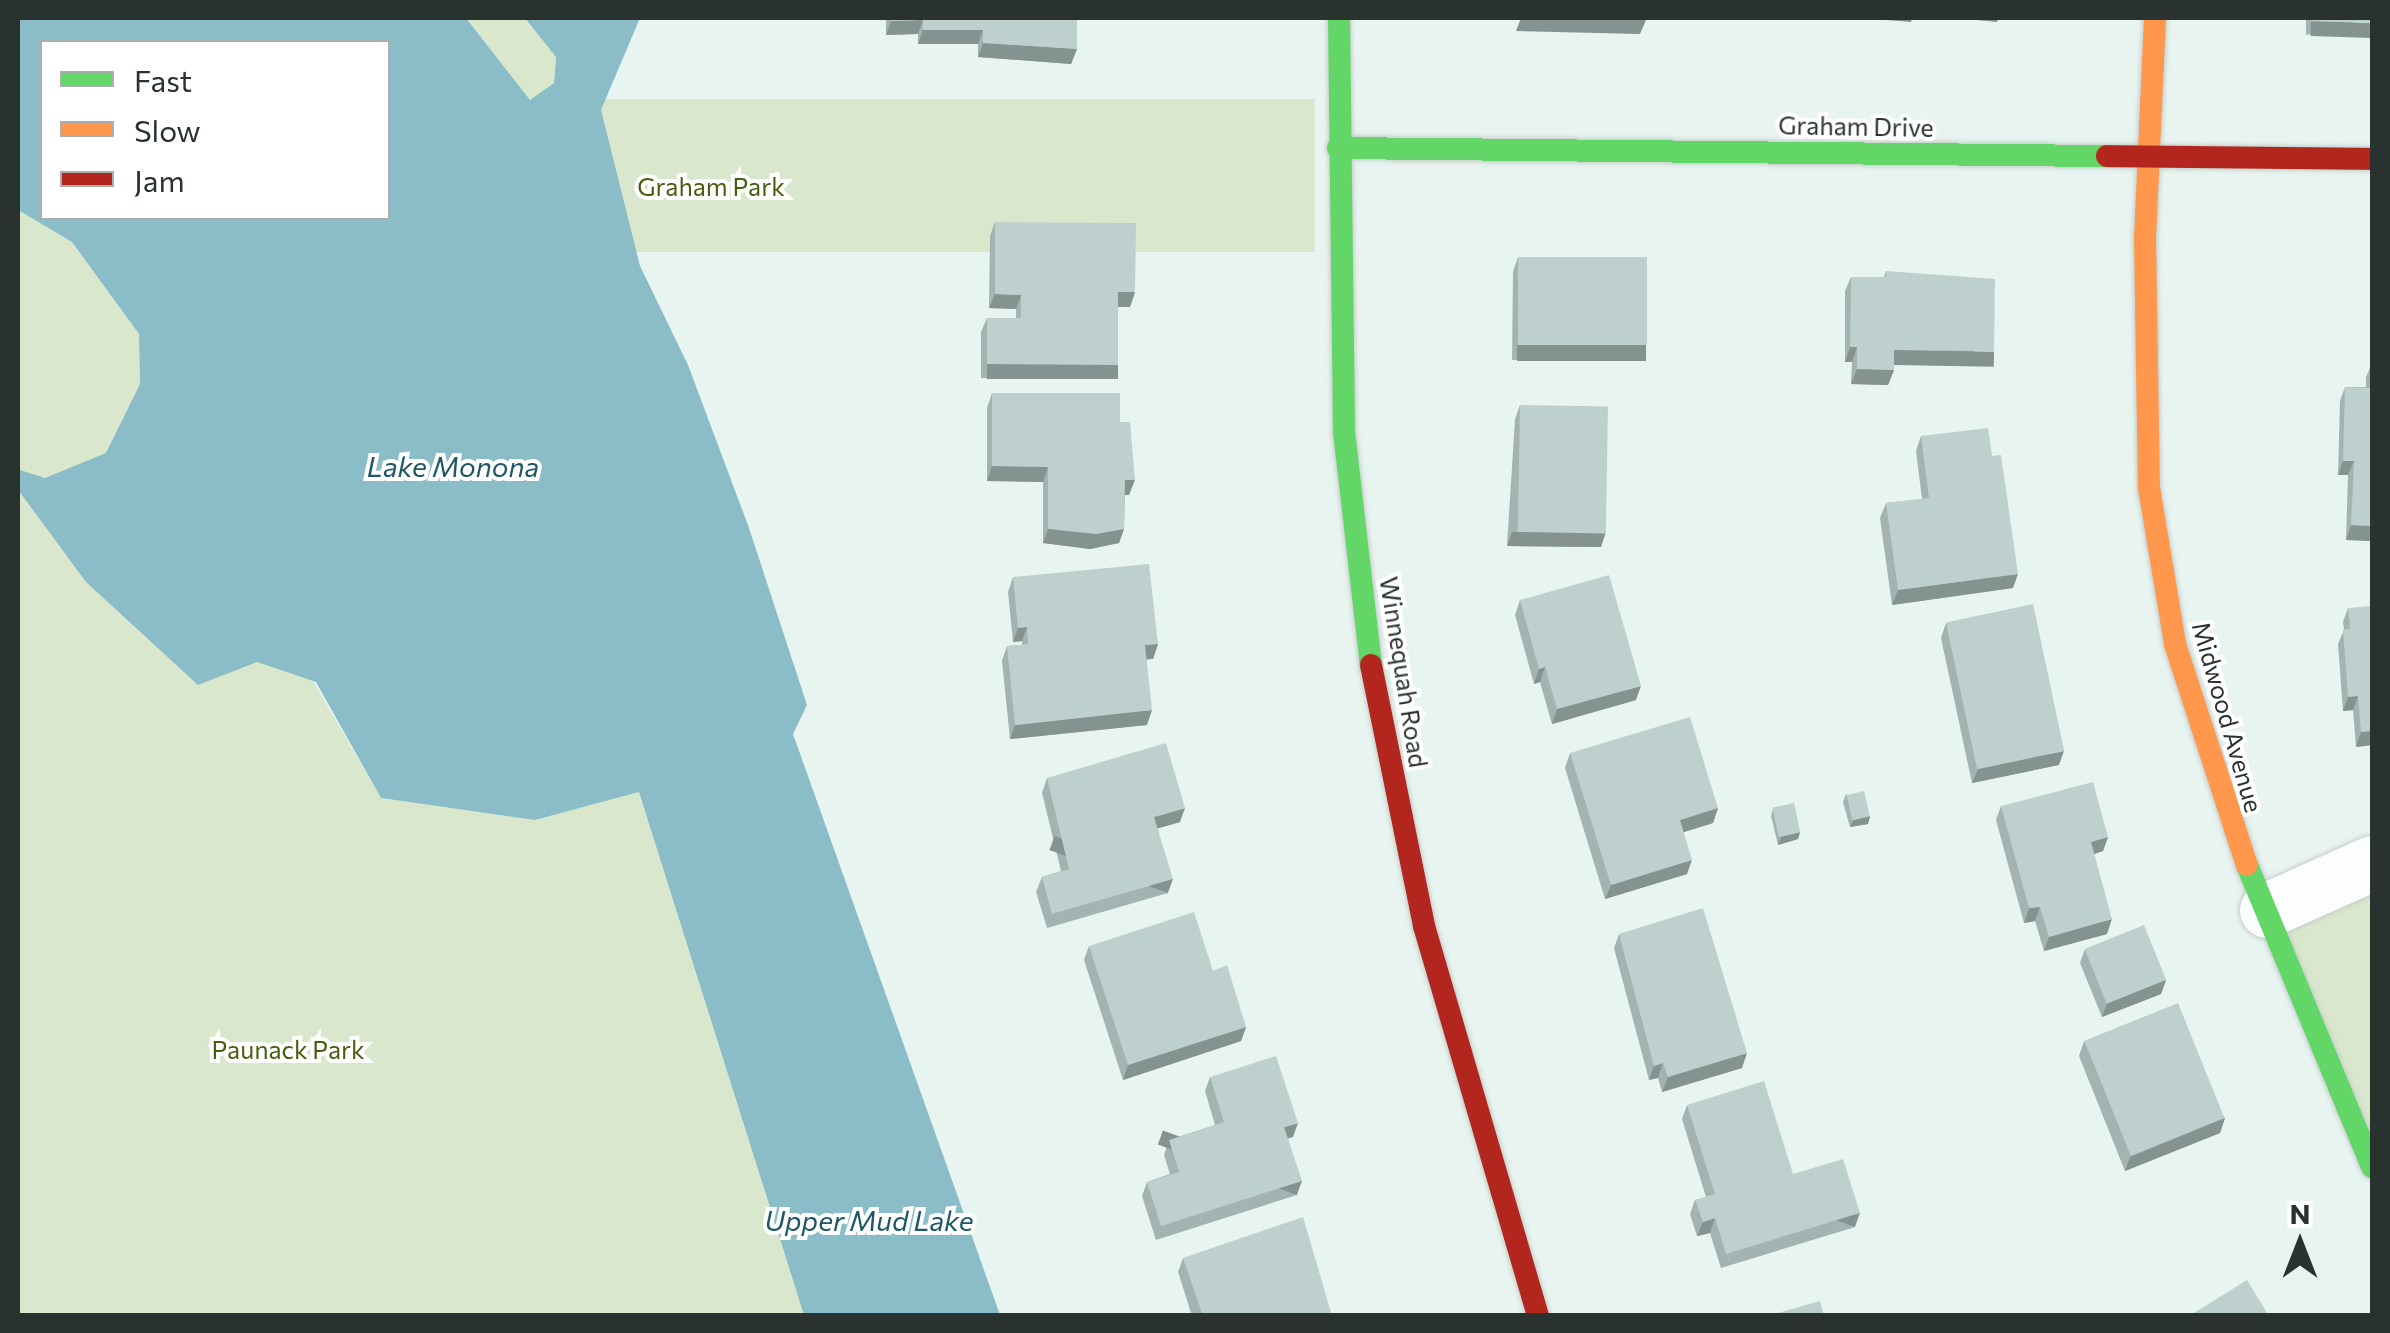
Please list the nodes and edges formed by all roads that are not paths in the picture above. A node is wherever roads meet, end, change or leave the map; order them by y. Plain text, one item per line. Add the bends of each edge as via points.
1 (1339, 18) edge
2 (2155, 18) edge
3 (1338, 148) junction
4 (2148, 156) junction
5 (2372, 159) edge
6 (2372, 863) edge
7 (2267, 910) junction
8 (2372, 1167) edge
9 (1538, 1316) edge

1 - 3 street, Winnequah Road
2 - 4 street, Midwood Avenue
3 - 4 street, Graham Drive
3 - 9 street, Winnequah Road via 1344,432 1375,702 1424,926
4 - 5 street, Graham Drive
4 - 7 street, Midwood Avenue via 2149,488 2175,644 2235,836
6 - 7 street
7 - 8 street, Midwood Avenue

